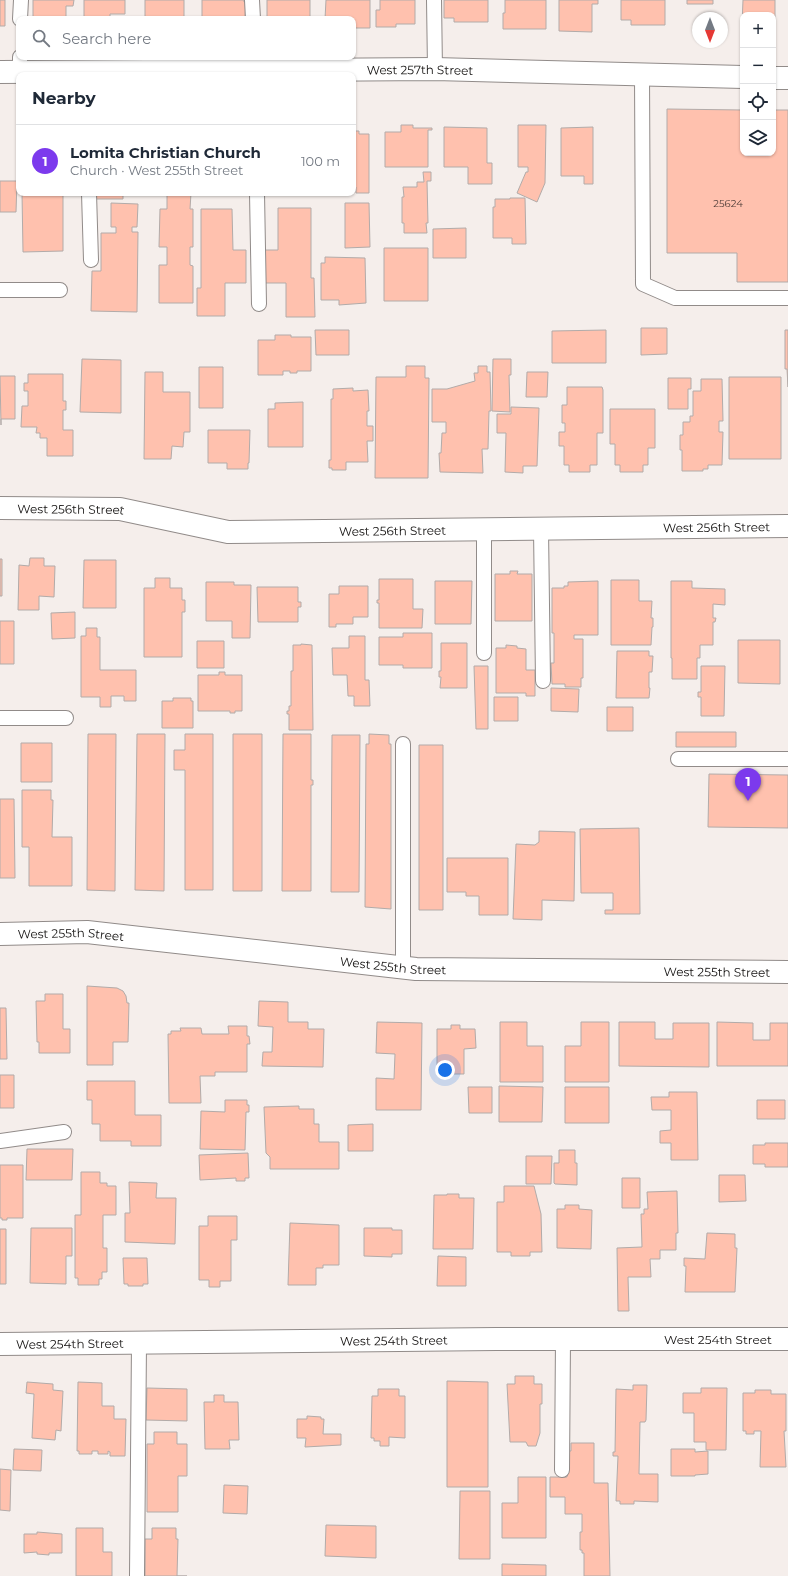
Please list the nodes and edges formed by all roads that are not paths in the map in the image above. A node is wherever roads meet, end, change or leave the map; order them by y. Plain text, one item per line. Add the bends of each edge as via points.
1 (21, 0) edge
2 (252, 0) edge
3 (434, 0) edge
4 (20, 16) edge
5 (253, 16) edge
6 (13, 67) edge
7 (255, 67) edge
8 (435, 69) junction
9 (81, 72) edge
10 (122, 72) edge
11 (642, 74) junction
12 (740, 77) edge
13 (776, 78) edge
14 (788, 78) edge
15 (89, 196) edge
16 (257, 196) edge
17 (91, 260) dead end
18 (0, 290) edge
19 (60, 290) dead end
20 (788, 298) edge
21 (259, 304) dead end
22 (0, 508) edge
23 (788, 526) edge
24 (484, 529) junction
25 (541, 529) junction
26 (484, 653) dead end
27 (543, 680) dead end
28 (0, 718) edge
29 (66, 718) dead end
30 (403, 744) dead end
31 (678, 759) dead end
32 (788, 759) edge
33 (0, 934) edge
34 (403, 968) junction
35 (788, 972) edge
36 (64, 1132) dead end
37 (0, 1140) edge
38 (563, 1339) junction
39 (788, 1339) edge
40 (139, 1343) junction
41 (0, 1344) edge
42 (562, 1470) dead end
43 (137, 1576) edge

1 - 4 lane
2 - 5 lane
3 - 8 lane
6 - 9 street, West 257th Street
7 - 8 street, West 257th Street
7 - 10 street, West 257th Street
8 - 11 street, West 257th Street
11 - 12 street, West 257th Street
11 - 20 lane via 643,284 675,298
13 - 14 street
15 - 17 lane
16 - 21 lane
18 - 19 lane
22 - 24 street, West 256th Street via 120,509 228,532
23 - 25 street, West 256th Street
24 - 25 street, West 256th Street
24 - 26 lane
25 - 27 lane
28 - 29 lane
30 - 34 lane
31 - 32 lane
33 - 34 street, West 255th Street via 87,932
34 - 35 street, West 255th Street
36 - 37 lane
38 - 39 street, West 254th Street
38 - 40 street, West 254th Street
38 - 42 lane
40 - 41 street, West 254th Street
40 - 43 lane

